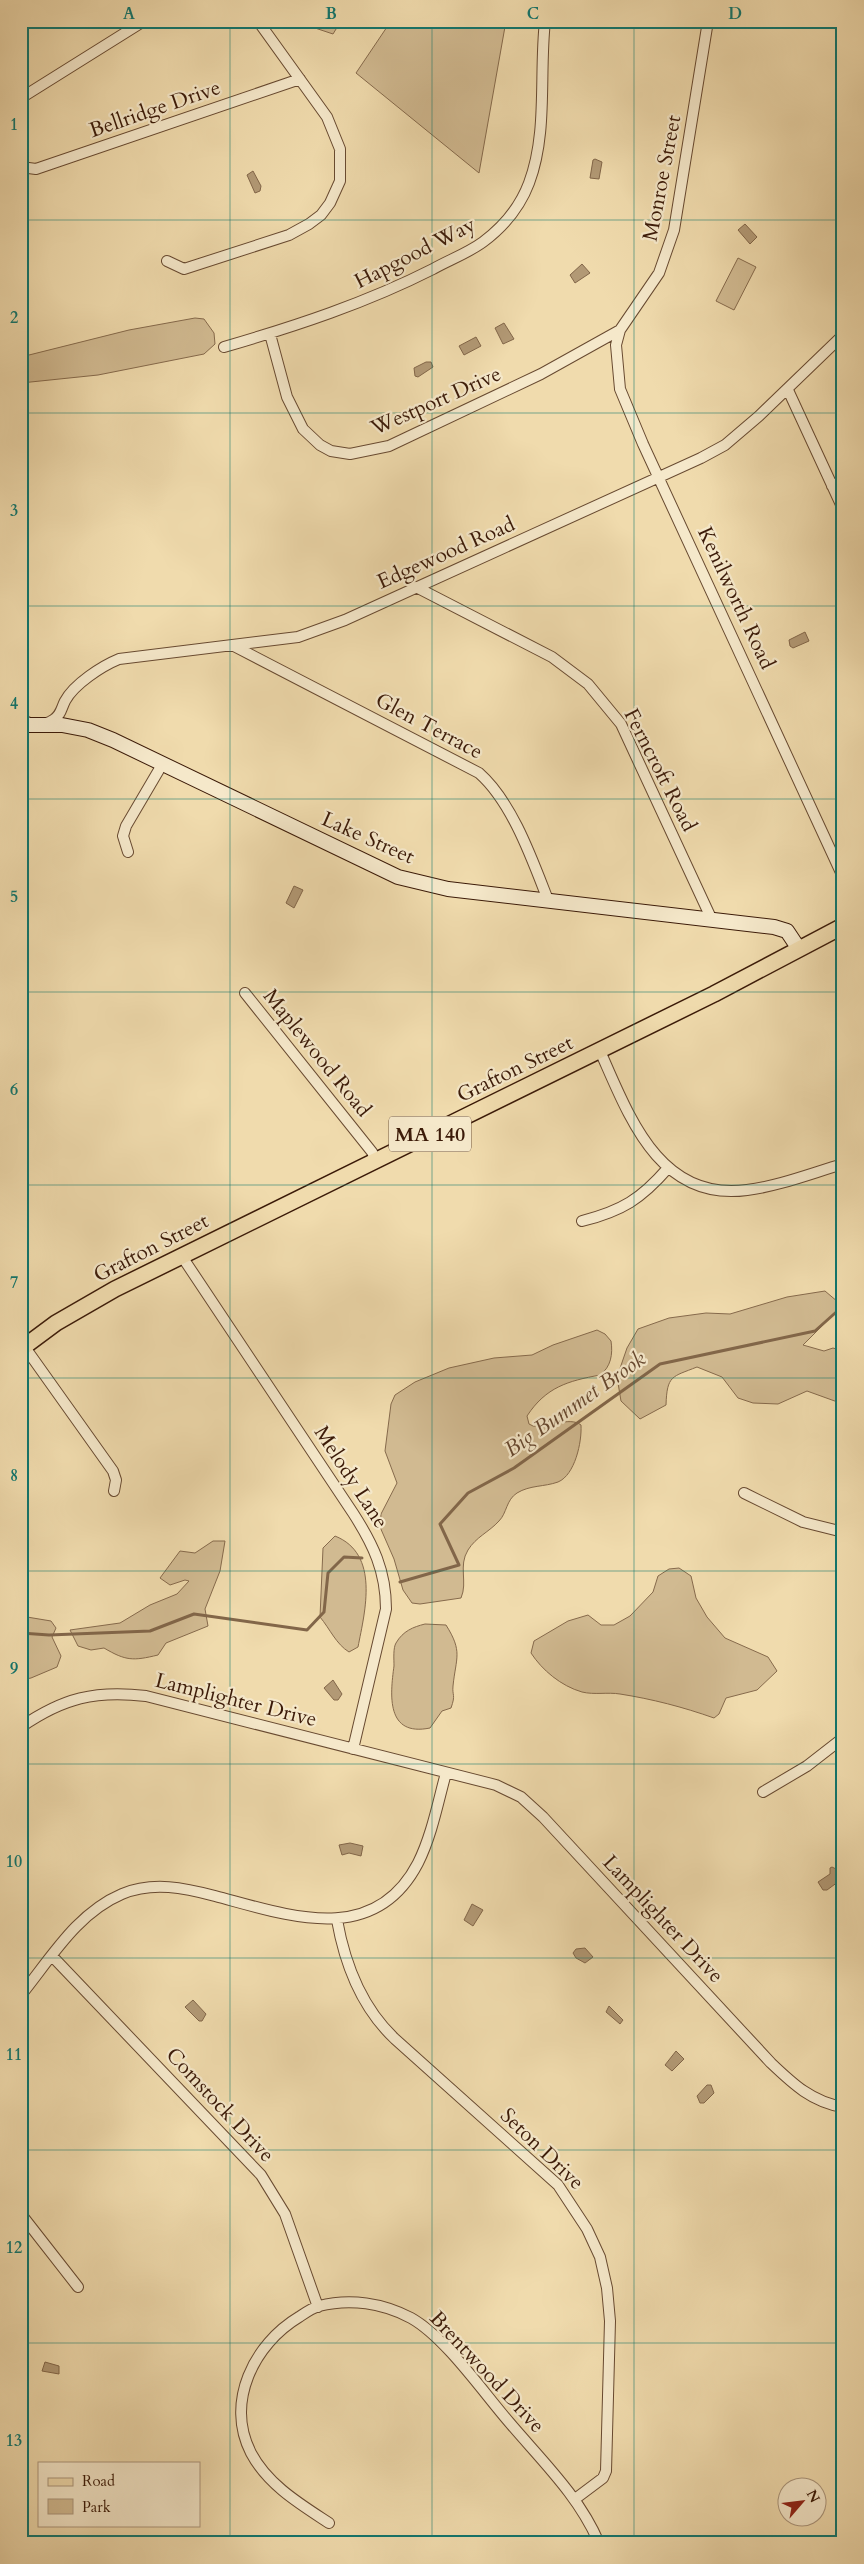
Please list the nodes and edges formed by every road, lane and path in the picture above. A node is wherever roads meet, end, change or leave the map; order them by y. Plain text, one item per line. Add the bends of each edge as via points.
1 (144, 21) edge
2 (258, 21) edge
3 (545, 21) edge
4 (708, 21) edge
5 (300, 79) junction
6 (21, 98) edge
7 (21, 167) edge
8 (167, 261) dead end
9 (620, 330) junction
10 (270, 334) junction
11 (843, 335) edge
12 (224, 347) dead end
13 (788, 390) junction
14 (660, 478) junction
15 (843, 481) edge
16 (832, 486) junction
17 (843, 509) edge
18 (416, 587) junction
19 (232, 645) junction
20 (21, 717) edge
21 (21, 725) edge
22 (37, 725) junction
23 (163, 763) junction
24 (128, 852) dead end
25 (843, 877) edge
26 (548, 900) junction
27 (712, 920) junction
28 (843, 926) edge
29 (798, 949) junction
30 (245, 993) dead end
31 (600, 1051) junction
32 (376, 1161) junction
33 (843, 1164) edge
34 (668, 1168) junction
35 (582, 1221) dead end
36 (181, 1256) junction
37 (23, 1348) edge
38 (114, 1491) dead end
39 (744, 1493) dead end
40 (843, 1532) edge
41 (21, 1727) edge
42 (843, 1738) edge
43 (353, 1749) junction
44 (446, 1772) junction
45 (763, 1792) dead end
46 (337, 1920) junction
47 (52, 1956) junction
48 (21, 1995) edge
49 (843, 2107) edge
50 (21, 2214) edge
51 (78, 2287) dead end
52 (318, 2307) junction
53 (575, 2499) junction
54 (329, 2523) dead end
55 (599, 2543) edge

1 - 6 street
2 - 5 street
3 - 10 street, Hapgood Way via 539,144 530,182 507,220 482,243 406,283
4 - 9 street, Monroe Street via 674,230 658,273
5 - 7 street, Bellridge Drive via 36,169
5 - 8 street via 327,117 340,149 340,181 330,203 321,215 289,235 184,269
9 - 10 street, Westport Drive via 541,374 389,446 350,454 331,451 303,429 287,397
9 - 14 street, Kenilworth Road via 616,355 620,389
10 - 12 street, Hapgood Way
11 - 13 street, Edgewood Road
13 - 14 street, Edgewood Road via 725,445
13 - 16 street
14 - 18 street, Edgewood Road
14 - 25 street, Kenilworth Road
15 - 16 street
16 - 17 street
18 - 19 street, Edgewood Road via 310,634
18 - 27 street, Ferncroft Road via 552,656 588,684 621,724
19 - 22 street, Edgewood Road via 140,655 103,665 65,701 55,719
19 - 26 street, Glen Terrace via 479,773 498,792 509,812
20 - 22 street
21 - 22 street, Lake Street
22 - 23 street, Lake Street via 62,724 88,730
23 - 24 street via 126,826 123,836
23 - 26 street, Lake Street via 398,876 448,889
26 - 27 street, Lake Street
27 - 29 street, Lake Street via 783,929 791,935
28 - 29 main road, Grafton Street / MA 140
29 - 31 main road, Grafton Street / MA 140
30 - 32 street, Maplewood Road via 361,1137
31 - 32 main road, Grafton Street / MA 140
31 - 34 street via 639,1133
32 - 36 main road, Grafton Street / MA 140
33 - 34 street via 761,1188 731,1191 702,1187
34 - 35 street via 636,1200 612,1213
36 - 37 main road, Grafton Street / MA 140 via 64,1318
36 - 43 street, Melody Lane via 358,1520 381,1565 386,1587 386,1615
37 - 38 street via 114,1471
39 - 40 street via 802,1522
41 - 43 street, Lamplighter Drive via 71,1700 105,1693 126,1693 165,1700
42 - 45 street via 807,1766
43 - 44 street, Lamplighter Drive
44 - 46 street via 424,1849 401,1888 376,1907
44 - 49 street, Lamplighter Drive via 496,1785 521,1797 543,1816 773,2065 812,2098
46 - 47 street via 294,1916 188,1889 150,1888 124,1893 102,1904 81,1921
46 - 53 street, Seton Drive via 350,1969 375,2018 558,2185 587,2228 600,2257 610,2320 606,2471 603,2478
47 - 48 street
47 - 52 street, Comstock Drive via 261,2175 285,2214
50 - 51 street
52 - 53 street, Brentwood Drive via 363,2303 412,2318 452,2356
52 - 54 street, Brentwood Drive via 284,2327 261,2351 246,2383 242,2418 250,2451 265,2474 283,2491
53 - 55 street, Brentwood Drive

